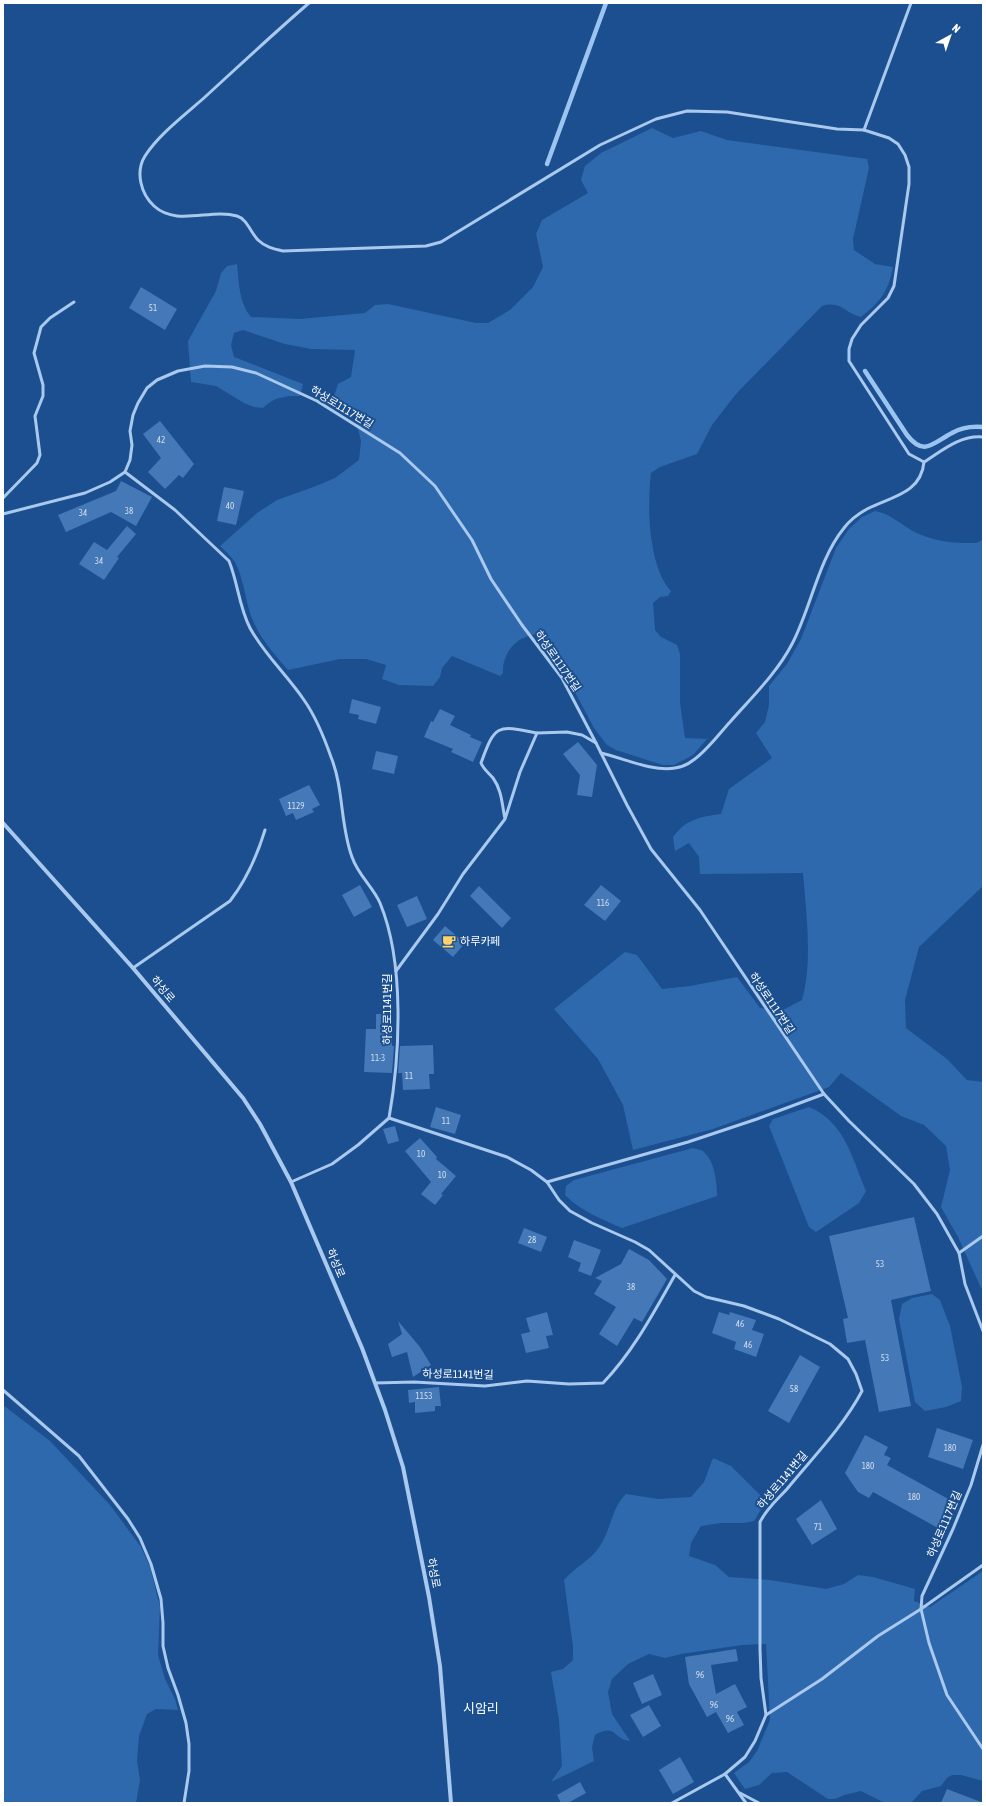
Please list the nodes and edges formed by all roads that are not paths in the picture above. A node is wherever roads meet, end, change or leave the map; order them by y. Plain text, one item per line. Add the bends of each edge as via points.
1 (309, 3) edge
2 (911, 3) edge
3 (864, 130) junction
4 (74, 302) dead end
5 (983, 437) edge
6 (924, 462) junction
7 (125, 472) junction
8 (3, 498) edge
9 (3, 514) edge
10 (537, 733) junction
11 (596, 743) junction
12 (601, 753) junction
13 (505, 819) junction
14 (3, 823) edge
15 (266, 830) dead end
16 (133, 968) junction
17 (396, 971) junction
18 (824, 1094) junction
19 (389, 1118) junction
20 (291, 1182) junction
21 (547, 1182) junction
22 (983, 1236) edge
23 (959, 1253) junction
24 (675, 1275) junction
25 (983, 1330) edge
26 (375, 1383) junction
27 (3, 1390) edge
28 (983, 1445) edge
29 (983, 1565) edge
30 (921, 1609) junction
31 (766, 1715) junction
32 (983, 1748) edge
33 (725, 1774) junction
34 (738, 1792) junction
35 (184, 1803) edge
36 (450, 1803) edge
37 (672, 1803) edge
38 (746, 1803) edge
39 (759, 1803) edge

1 - 3 lane via 166,132 145,156 140,169 140,180 154,206 166,214 177,216 238,216 246,222 259,241 270,248 283,251 426,246 441,242 600,145 671,114 687,111 727,112 837,129
2 - 3 lane
3 - 6 lane via 889,138 898,144 909,167 909,184 894,286 888,298 852,339 849,361 909,454
4 - 8 lane via 41,327 34,353 44,396 35,416 40,455 34,467
5 - 6 lane via 973,436 960,440
6 - 12 lane via 915,485 904,493 868,508 844,528 830,549 793,643 784,659 693,761 678,767 661,769
7 - 9 lane via 85,493
7 - 11 lane, 하성로1117번길 via 132,445 132,415 138,403 157,380 178,371 205,366 232,366 256,373 317,401 400,453 435,486 472,540 491,579 562,678
7 - 17 lane, 하성로1141번길 via 175,510 229,562 249,627 303,699 317,722 337,772 351,855 357,870 379,902
10 - 11 lane via 567,732 582,735
10 - 13 lane via 520,772
10 - 13 lane via 502,728 493,734 487,746 481,764 500,791
11 - 12 lane, 하성로1117번길
12 - 18 lane, 하성로1117번길 via 651,849 691,898
13 - 17 lane via 463,874 438,914
14 - 16 street, 하성로
15 - 16 lane via 252,866 230,901
16 - 20 street, 하성로 via 243,1098
17 - 19 lane, 하성로1141번길 via 395,1070
18 - 21 lane via 688,1142
18 - 23 lane, 하성로1117번길 via 926,1198
19 - 20 lane via 332,1164
19 - 21 lane, 하성로1141번길 via 507,1157
20 - 26 street, 하성로 via 340,1294
21 - 24 lane, 하성로1141번길 via 558,1200 570,1211 649,1250
22 - 23 lane
23 - 25 lane, 하성로1117번길 via 965,1284
24 - 26 lane, 하성로1141번길 via 647,1324 615,1370 602,1383 527,1381 485,1386 414,1382
24 - 31 lane, 하성로1141번길 via 694,1291 706,1297 744,1306 779,1319 830,1344 848,1359 862,1391 852,1410 782,1495 766,1510 760,1522 760,1656
26 - 36 street, 하성로 via 403,1467 430,1596 440,1666
27 - 35 lane via 79,1456 140,1538 161,1599 163,1646 186,1723 189,1771
28 - 30 lane, 하성로1117번길 via 971,1485 922,1596
29 - 30 lane
30 - 31 lane
30 - 32 lane, 하성로1117번길 via 929,1643 947,1695
31 - 33 lane via 745,1757
33 - 34 lane
33 - 37 lane
34 - 38 lane
34 - 39 lane

